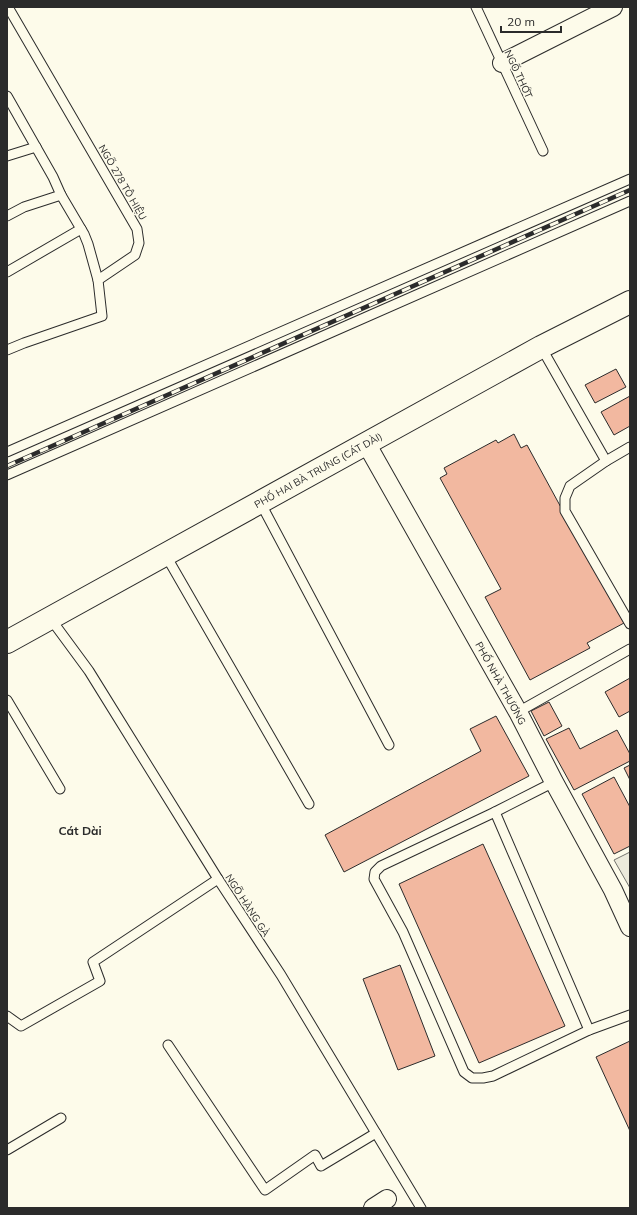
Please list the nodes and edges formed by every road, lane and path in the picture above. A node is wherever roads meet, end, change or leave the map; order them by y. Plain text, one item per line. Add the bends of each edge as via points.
1 (8, 7) edge
2 (476, 7) edge
3 (613, 7) edge
4 (502, 63) junction
5 (7, 96) edge
6 (36, 147) junction
7 (543, 151) dead end
8 (7, 156) edge
9 (630, 179) edge
10 (61, 195) junction
11 (630, 201) edge
12 (7, 216) edge
13 (81, 229) junction
14 (7, 272) edge
15 (98, 280) junction
16 (630, 302) edge
17 (541, 347) junction
18 (7, 350) edge
19 (366, 443) junction
20 (630, 447) edge
21 (7, 452) edge
22 (606, 461) junction
23 (7, 475) edge
24 (260, 502) junction
25 (165, 554) junction
26 (50, 618) junction
27 (630, 624) edge
28 (7, 642) edge
29 (630, 649) edge
30 (7, 700) edge
31 (518, 712) junction
32 (389, 745) dead end
33 (554, 782) junction
34 (60, 789) dead end
35 (309, 804) dead end
36 (495, 812) junction
37 (218, 879) junction
38 (630, 927) edge
39 (630, 1015) edge
40 (7, 1016) edge
41 (589, 1030) junction
42 (168, 1045) dead end
43 (61, 1118) dead end
44 (376, 1133) junction
45 (7, 1150) edge
46 (421, 1208) edge

1 - 15 lane, NGÕ 278 TÔ HIỆU via 137,229 139,243 135,255
2 - 4 lane, NGÕ THỚT
3 - 4 street
4 - 7 lane, NGÕ THỚT
5 - 6 lane
6 - 8 lane
6 - 10 lane
9 - 21 lane
10 - 12 lane via 24,207
10 - 13 lane
11 - 23 lane
13 - 14 lane
13 - 15 lane
15 - 18 lane via 102,316
16 - 17 main road, PHỐ HAI BÀ TRƯNG (CÁT DÀI)
17 - 19 main road, PHỐ HAI BÀ TRƯNG (CÁT DÀI)
17 - 22 lane
19 - 24 main road, PHỐ HAI BÀ TRƯNG (CÁT DÀI)
19 - 31 street, PHỐ NHÀ THƯƠNG
20 - 22 lane
22 - 27 lane via 570,486 564,498 565,511
24 - 25 main road, PHỐ HAI BÀ TRƯNG (CÁT DÀI)
24 - 32 lane
25 - 26 main road, PHỐ HAI BÀ TRƯNG (CÁT DÀI)
25 - 35 lane
26 - 28 main road, PHỐ HAI BÀ TRƯNG (CÁT DÀI)
26 - 37 lane, NGÕ HÀNG GÀ via 89,671
29 - 31 lane
30 - 34 lane
31 - 33 street, PHỐ NHÀ THƯƠNG
33 - 36 lane
33 - 38 street, PHỐ NHÀ THƯƠNG via 613,890
36 - 41 lane
36 - 41 lane via 381,866 375,872 374,880 404,932 464,1072 472,1078 493,1076
37 - 40 lane via 93,962 100,981 21,1026
37 - 44 lane, NGÕ HÀNG GÀ via 281,975
39 - 41 lane
42 - 44 lane via 265,1190 315,1155 321,1166
43 - 45 lane
44 - 46 lane, NGÕ HÀNG GÀ

